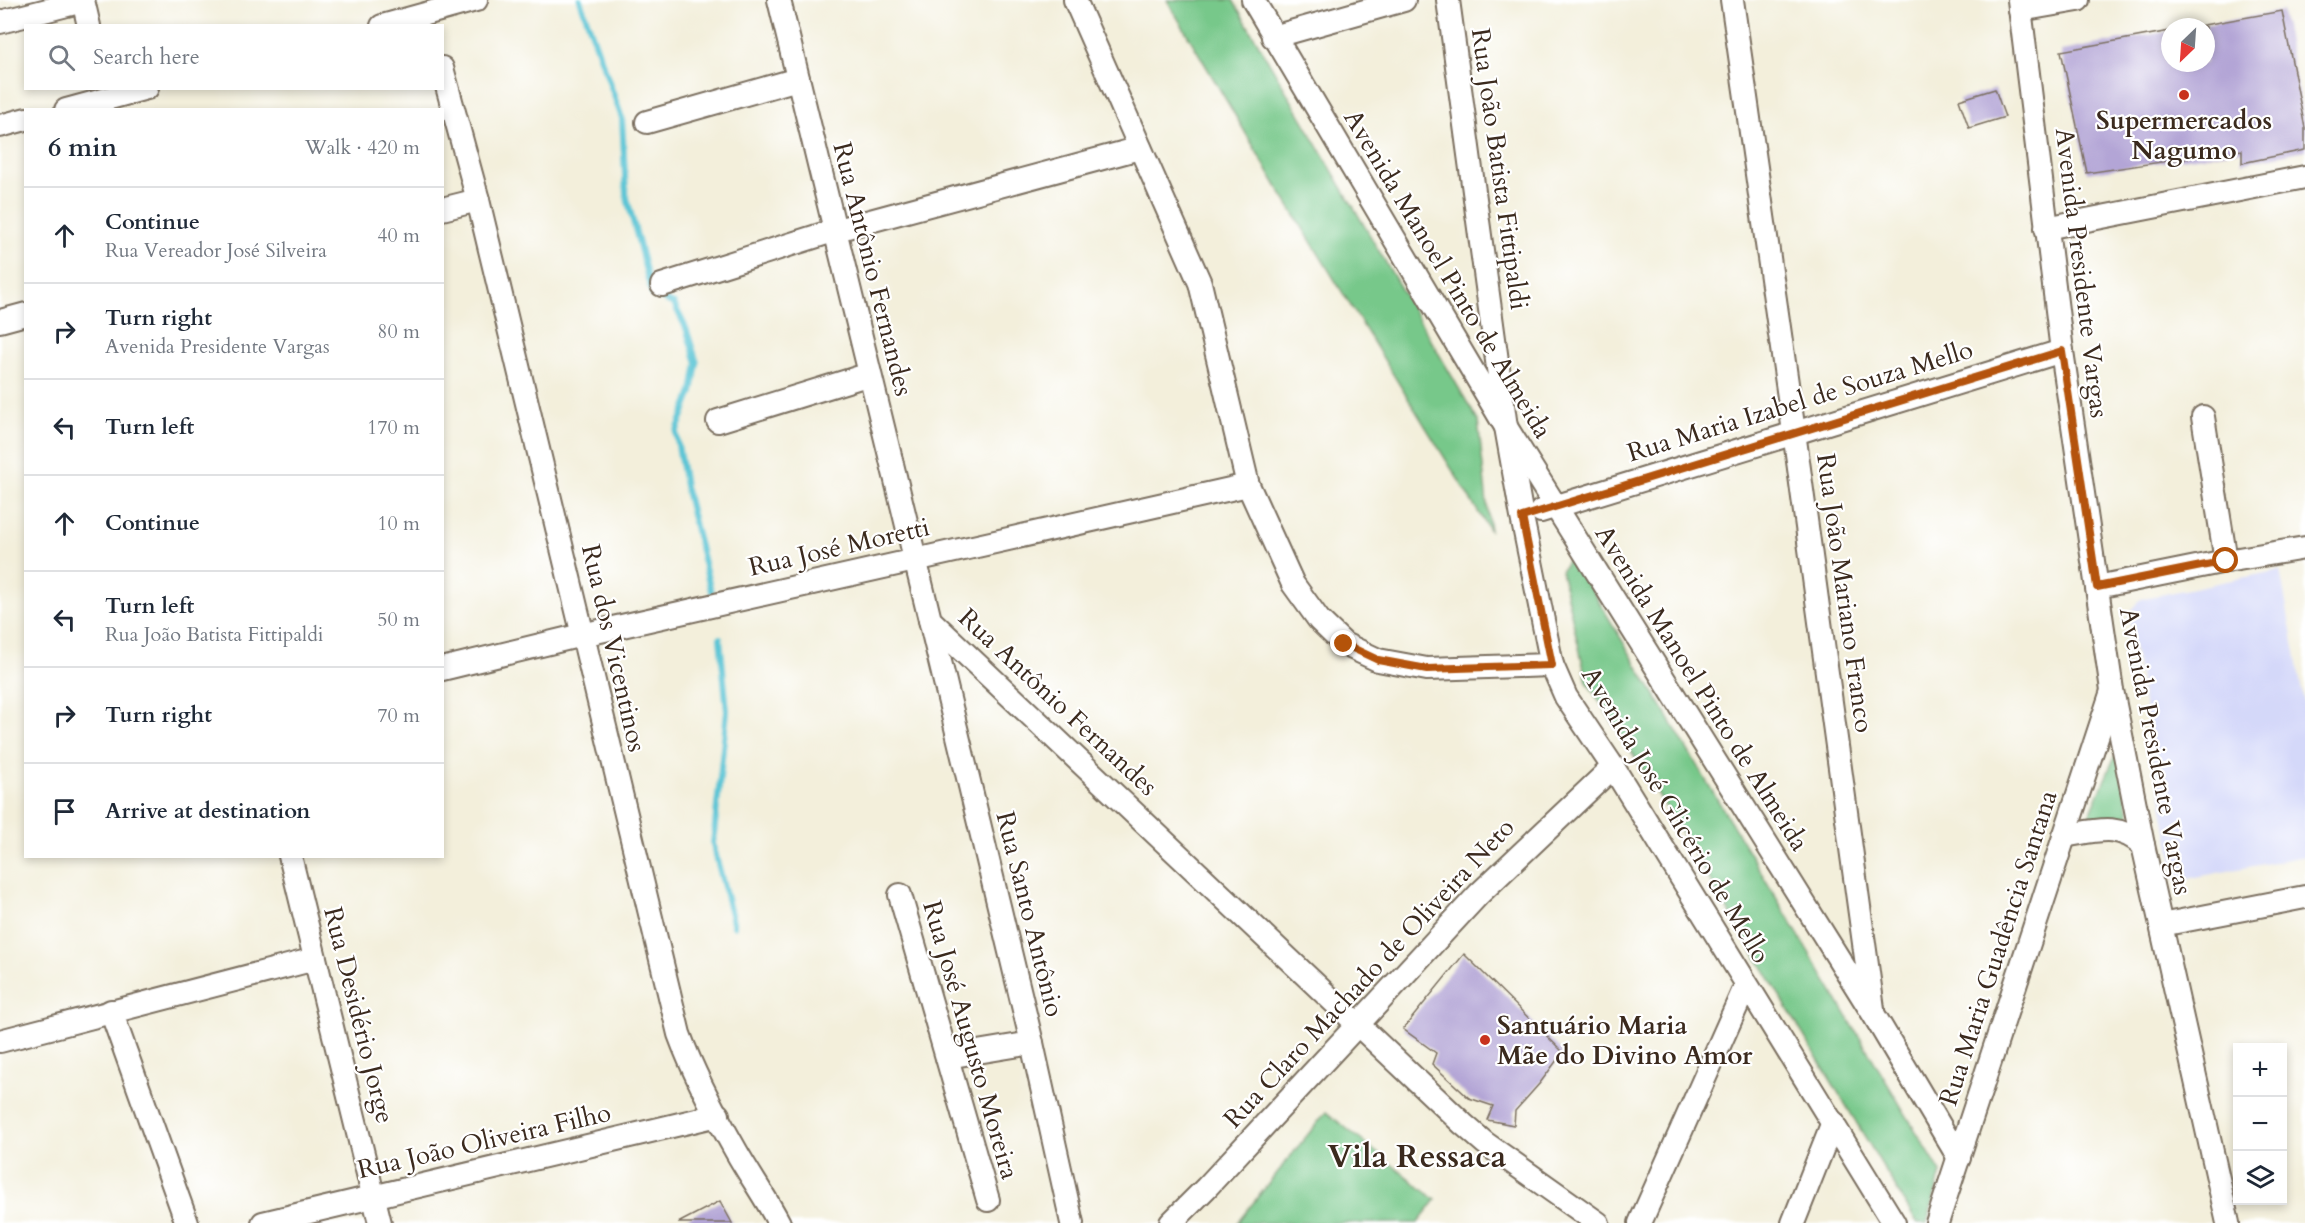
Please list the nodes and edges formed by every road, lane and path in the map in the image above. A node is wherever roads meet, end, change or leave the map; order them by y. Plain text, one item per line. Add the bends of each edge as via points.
1 (83, 0) edge
2 (476, 0) edge
3 (779, 0) edge
4 (1075, 0) edge
5 (1252, 0) edge
6 (1404, 0) edge
7 (1448, 0) edge
8 (1732, 0) edge
9 (2078, 0) edge
10 (2019, 5) edge
11 (428, 13) edge
12 (0, 22) edge
13 (89, 24) edge
14 (389, 24) edge
15 (1273, 37) junction
16 (444, 75) edge
17 (798, 79) junction
18 (140, 90) edge
19 (107, 99) edge
20 (73, 108) edge
21 (24, 120) edge
22 (646, 122) dead end
23 (0, 126) edge
24 (1140, 148) junction
25 (2305, 177) edge
26 (478, 200) junction
27 (444, 208) edge
28 (2046, 228) junction
29 (834, 231) junction
30 (662, 285) dead end
31 (24, 315) edge
32 (0, 321) edge
33 (2062, 351) junction
34 (870, 374) junction
35 (2203, 417) dead end
36 (718, 421) dead end
37 (1506, 427) junction
38 (1794, 432) junction
39 (1248, 485) junction
40 (1555, 507) junction
41 (1522, 517) junction
42 (2305, 548) edge
43 (914, 560) junction
44 (2226, 561) junction
45 (2097, 587) junction
46 (930, 620) junction
47 (582, 635) junction
48 (1552, 665) junction
49 (444, 669) edge
50 (2112, 690) junction
51 (1613, 766) junction
52 (2064, 836) junction
53 (2143, 845) junction
54 (290, 858) edge
55 (900, 895) dead end
56 (2305, 897) edge
57 (2161, 925) junction
58 (315, 959) junction
59 (1746, 985) junction
60 (111, 1011) junction
61 (1874, 1016) junction
62 (1358, 1025) junction
63 (0, 1041) edge
64 (1032, 1043) junction
65 (947, 1057) junction
66 (718, 1115) junction
67 (1833, 1122) junction
68 (1959, 1158) junction
69 (374, 1197) junction
70 (988, 1200) dead end
71 (187, 1223) edge
72 (263, 1223) edge
73 (380, 1223) edge
74 (779, 1223) edge
75 (1072, 1223) edge
76 (1171, 1223) edge
77 (1598, 1223) edge
78 (1640, 1223) edge
79 (1793, 1223) edge
80 (1894, 1223) edge
81 (1937, 1223) edge
82 (2228, 1223) edge

1 - 12 street
1 - 13 street
2 - 11 street
3 - 17 street, Rua Antônio Fernandes
4 - 24 street, Avenida José Glicério de Mello
5 - 15 street, Avenida Manoel Pinto de Almeida
6 - 15 street
7 - 37 street, Rua João Batista Fittipaldi
8 - 38 street, Rua João Mariano Franco
9 - 10 street
10 - 28 street, Avenida Presidente Vargas
11 - 14 street
15 - 37 street, Avenida Manoel Pinto de Almeida
16 - 26 street, Rua dos Vicentinos
17 - 22 street
17 - 29 street, Rua Antônio Fernandes
18 - 19 street
19 - 20 street
21 - 23 street
24 - 29 street
24 - 39 street, Avenida José Glicério de Mello via 1200,283
25 - 28 street
26 - 27 street
26 - 47 street, Rua dos Vicentinos
28 - 33 street, Avenida Presidente Vargas
29 - 30 street
29 - 34 street, Rua Antônio Fernandes
31 - 32 street
33 - 38 street, Rua Maria Izabel de Souza Mello
33 - 45 street, Avenida Presidente Vargas
34 - 36 street
34 - 43 street, Rua Antônio Fernandes
35 - 44 street
37 - 40 street, Avenida Manoel Pinto de Almeida
37 - 41 street, Rua João Batista Fittipaldi
38 - 40 street, Rua Maria Izabel de Souza Mello
38 - 61 street, Rua João Mariano Franco
39 - 43 street, Rua José Moretti
39 - 48 street, Avenida José Glicério de Mello via 1293,584 1319,620 1344,644 1378,660 1427,669
40 - 41 street, Rua Maria Izabel de Souza Mello
40 - 61 street, Avenida Manoel Pinto de Almeida
41 - 48 street, Rua João Batista Fittipaldi
42 - 44 street
43 - 46 street, Rua Antônio Fernandes
43 - 47 street, Rua José Moretti
44 - 45 street
45 - 50 street, Avenida Presidente Vargas
46 - 62 street, Rua Antônio Fernandes
46 - 64 street, Rua Santo Antônio
47 - 49 street, Rua José Moretti
47 - 66 street, Rua dos Vicentinos via 679,1034 692,1069
48 - 51 street, Avenida José Glicério de Mello via 1566,697
50 - 52 street, Rua Maria Guadência Santana
50 - 53 street, Avenida Presidente Vargas
51 - 59 street, Avenida José Glicério de Mello
51 - 62 street, Rua Claro Machado de Oliveira Neto via 1479,894
52 - 53 street via 2110,830 2126,832
52 - 68 street, Rua Maria Guadência Santana
53 - 57 street, Avenida Presidente Vargas
54 - 58 street, Rua Desidério Jorge
55 - 65 street, Rua José Augusto Moreira
56 - 57 street
57 - 82 street, Avenida Presidente Vargas
58 - 60 street
58 - 69 street, Rua Desidério Jorge
59 - 67 street, Avenida José Glicério de Mello
59 - 78 street
60 - 63 street
60 - 71 street
61 - 68 street, Avenida Manoel Pinto de Almeida
62 - 76 street, Rua Claro Machado de Oliveira Neto
62 - 77 street, Rua Antônio Fernandes via 1485,1143
64 - 65 street
64 - 75 street, Rua Santo Antônio
65 - 70 street, Rua José Augusto Moreira
66 - 69 street, Rua João Oliveira Filho
66 - 74 street, Rua dos Vicentinos
67 - 79 street
67 - 80 street, Avenida José Glicério de Mello
68 - 81 street, Rua Maria Guadência Santana
69 - 72 street, Rua João Oliveira Filho
69 - 73 street, Rua Desidério Jorge

